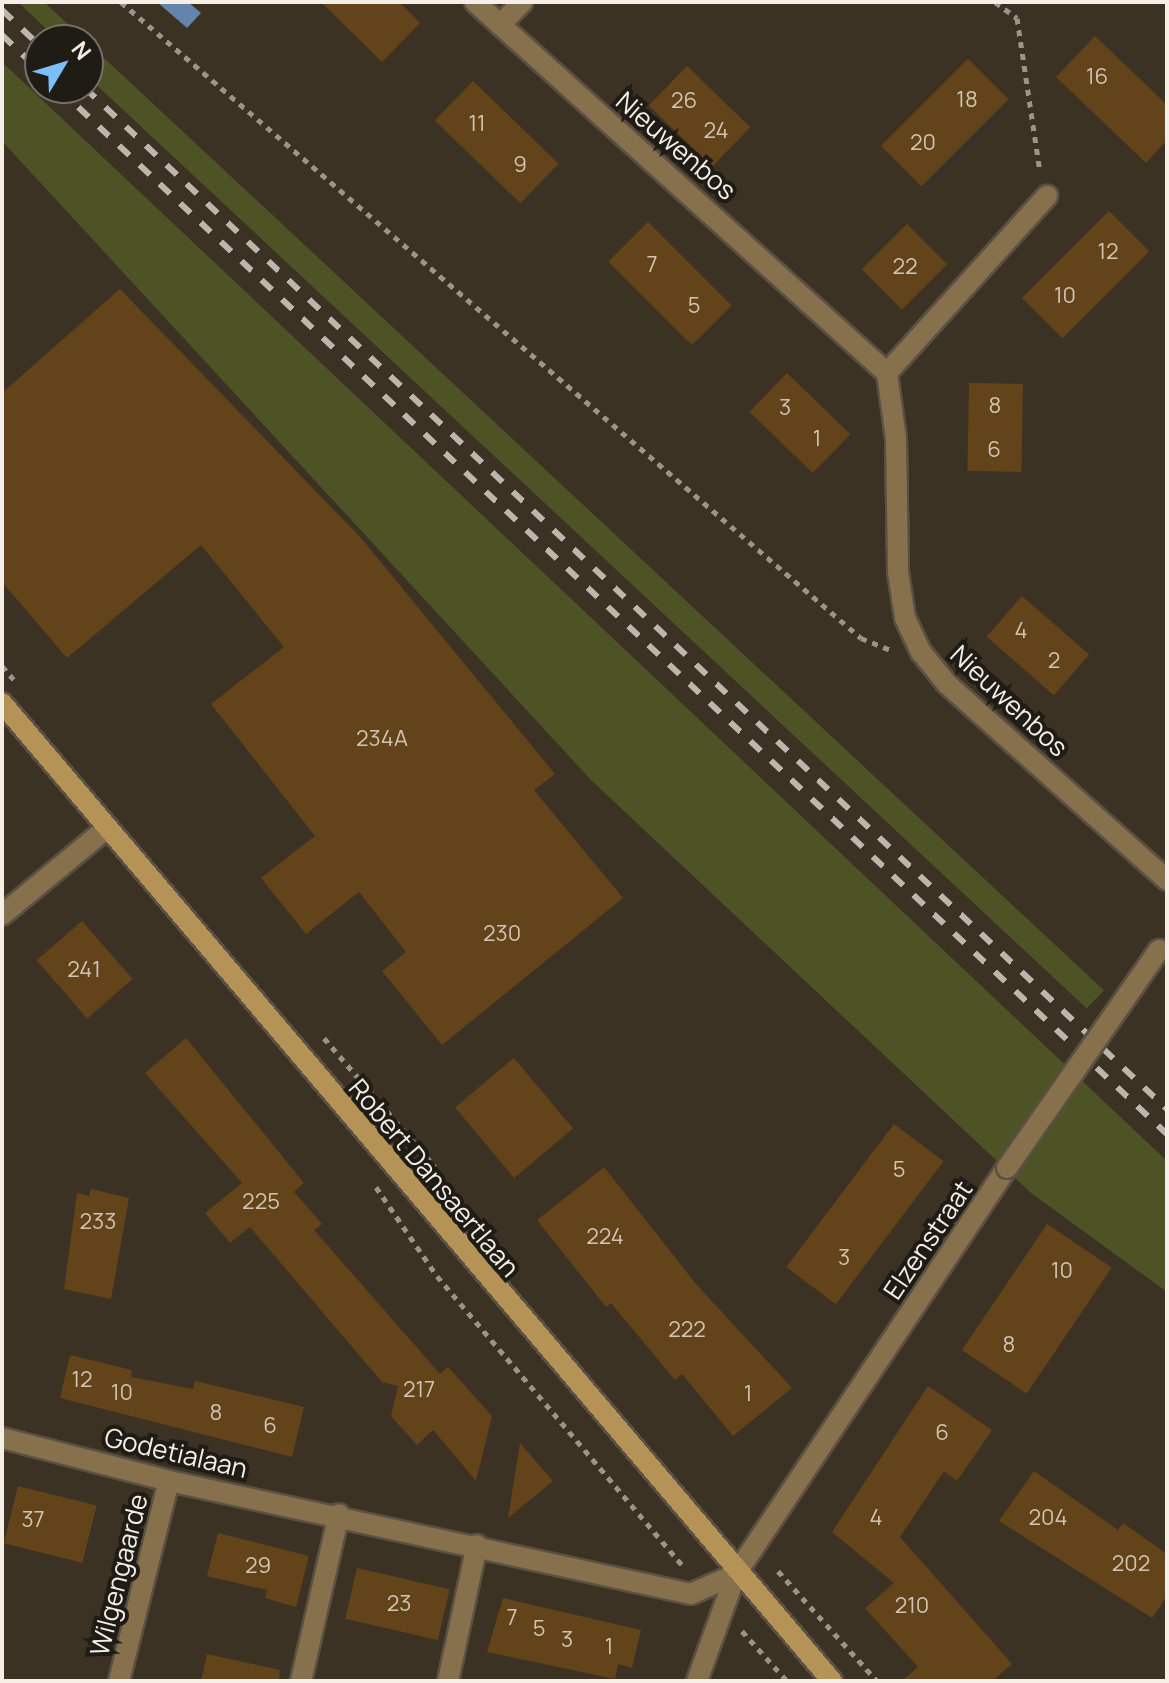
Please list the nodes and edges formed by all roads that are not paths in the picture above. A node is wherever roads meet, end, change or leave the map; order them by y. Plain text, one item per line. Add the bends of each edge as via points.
1 (475, 2) edge
2 (522, 2) edge
3 (500, 25) junction
4 (1047, 196) road end
5 (887, 373) junction
6 (2, 703) edge
7 (106, 829) junction
8 (1167, 880) edge
9 (2, 915) edge
10 (1163, 944) edge
11 (2, 1438) edge
12 (169, 1481) junction
13 (339, 1514) junction
14 (477, 1545) junction
15 (736, 1574) junction
16 (119, 1681) edge
17 (301, 1681) edge
18 (448, 1681) edge
19 (697, 1681) edge
20 (832, 1681) edge

1 - 3 street, Nieuwenbos
2 - 3 street
3 - 5 street, Nieuwenbos
4 - 5 street
5 - 8 street, Nieuwenbos via 896,439 898,572 905,618 921,652 947,684
6 - 7 street, Robert Dansaertlaan
7 - 9 street
7 - 15 street, Robert Dansaertlaan
10 - 15 street, Elzenstraat, bridge
11 - 12 street, Godetialaan
12 - 13 street, Godetialaan
12 - 16 street, Wilgengaarde
13 - 14 street, Godetialaan
13 - 17 street
14 - 15 street, Godetialaan via 691,1594
14 - 18 street
15 - 19 street, Elzenstraat via 720,1606
15 - 20 street, Robert Dansaertlaan

